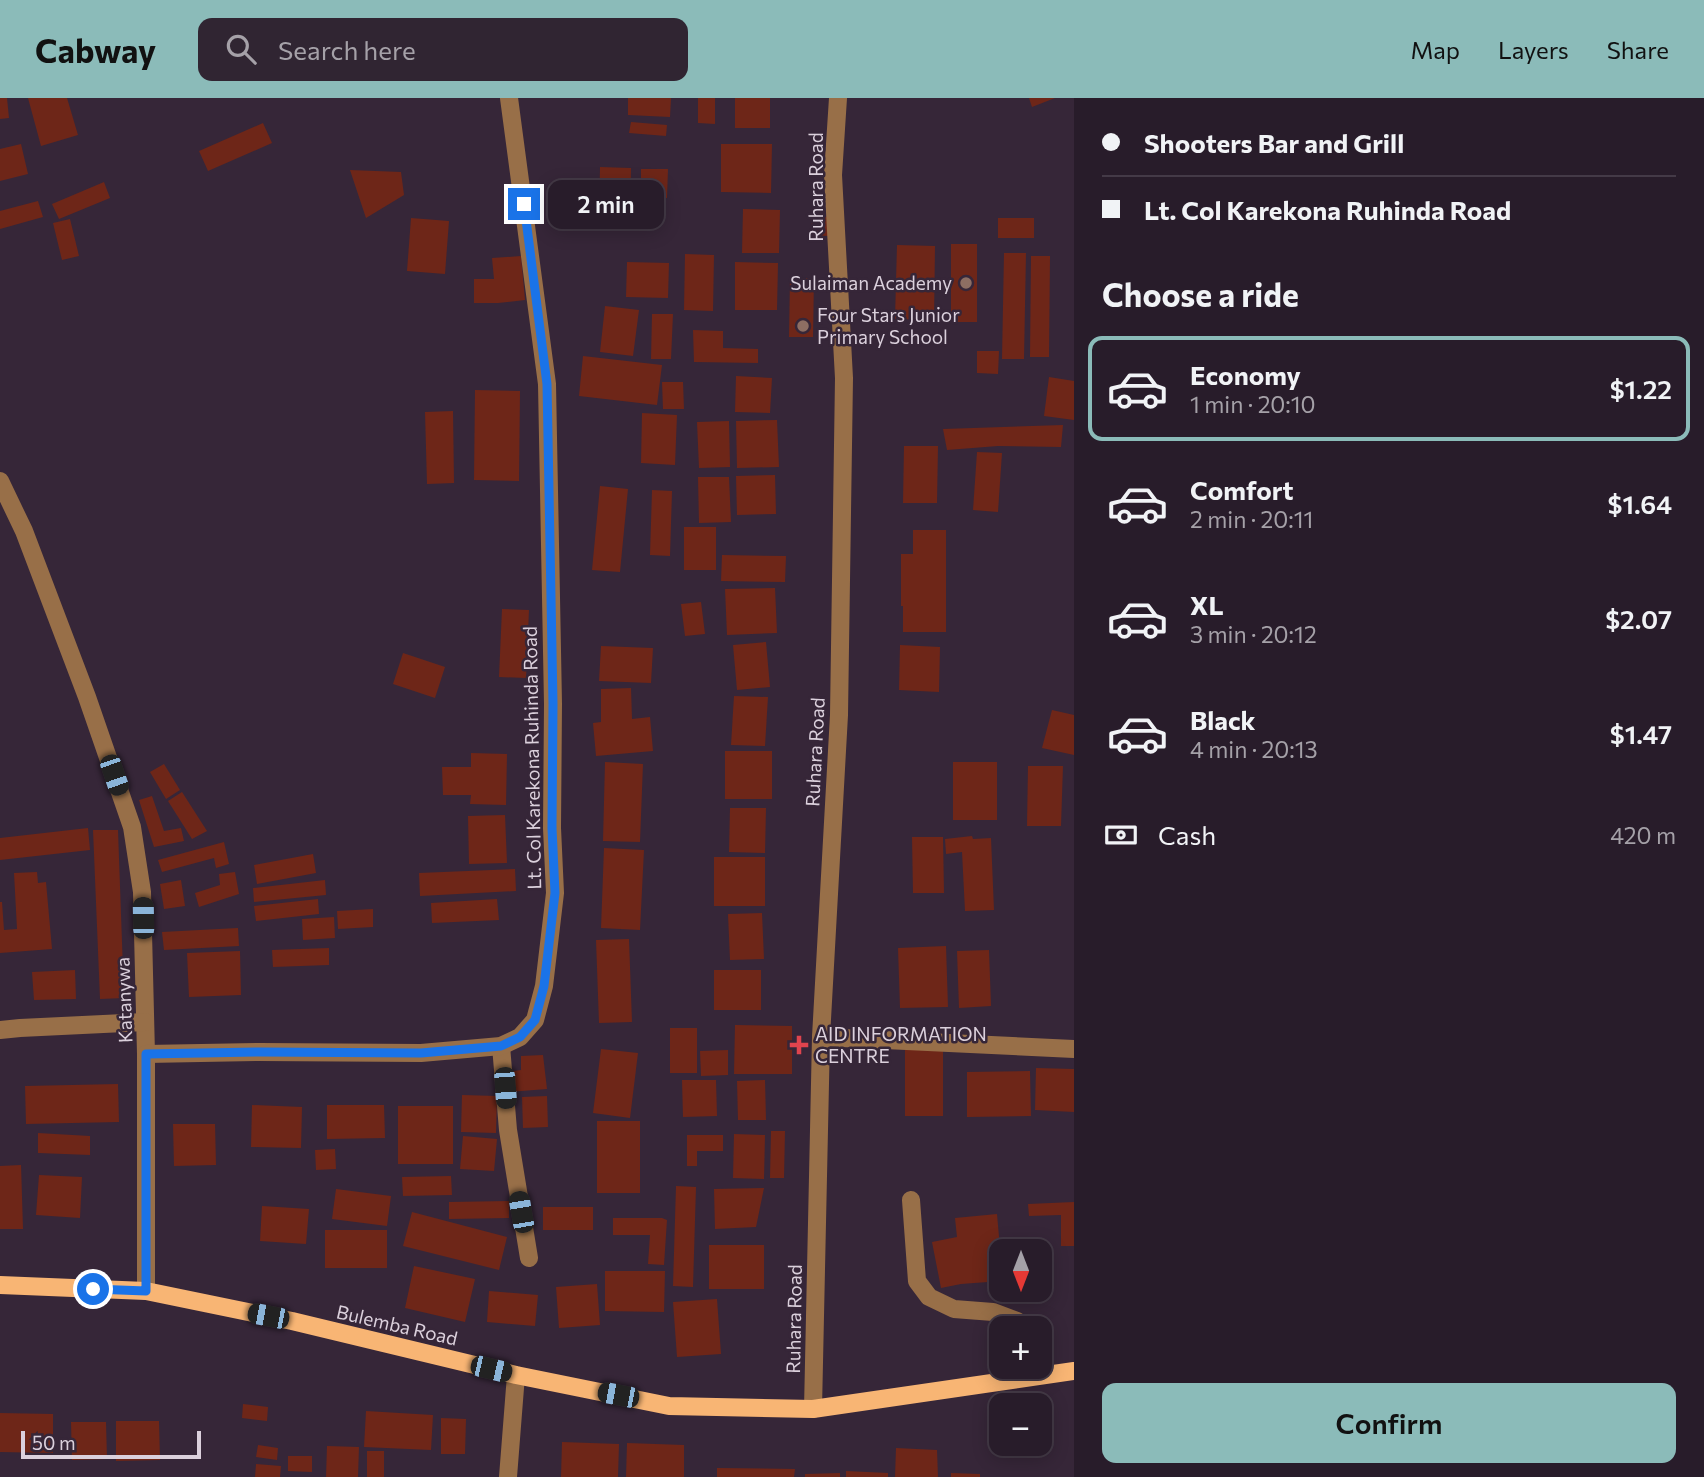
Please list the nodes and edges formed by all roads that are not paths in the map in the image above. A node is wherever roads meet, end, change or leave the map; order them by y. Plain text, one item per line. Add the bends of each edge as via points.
1 (509, 98) edge
2 (838, 98) edge
3 (0, 481) edge
4 (145, 1022) junction
5 (0, 1030) edge
6 (821, 1037) junction
7 (501, 1046) junction
8 (1074, 1049) edge
9 (146, 1054) junction
10 (911, 1200) dead end
11 (528, 1258) dead end
12 (0, 1286) edge
13 (146, 1291) junction
14 (1004, 1316) edge
15 (1074, 1371) edge
16 (1052, 1372) edge
17 (516, 1375) junction
18 (991, 1379) edge
19 (813, 1409) junction
20 (508, 1477) edge

1 - 7 street, Lt. Col Karekona Ruhinda Road via 547,384 555,893 544,986 535,1020 520,1037
2 - 6 street, Ruhara Road via 833,174 844,378 839,702
3 - 4 street, Katanywa via 24,531 132,827 142,892
4 - 5 street
4 - 9 street, Katanywa
6 - 8 street
6 - 19 street, Ruhara Road
7 - 9 street, Lt. Col Karekona Ruhinda Road via 421,1053
7 - 11 street via 508,1130
9 - 13 street, Katanywa
10 - 14 street via 917,1281 929,1297 954,1309
12 - 13 main road, Bulemba Road
13 - 17 main road, Bulemba Road
15 - 16 main road, Bulemba Road
17 - 19 main road, Bulemba Road via 669,1406
17 - 20 street
18 - 19 main road, Bulemba Road

